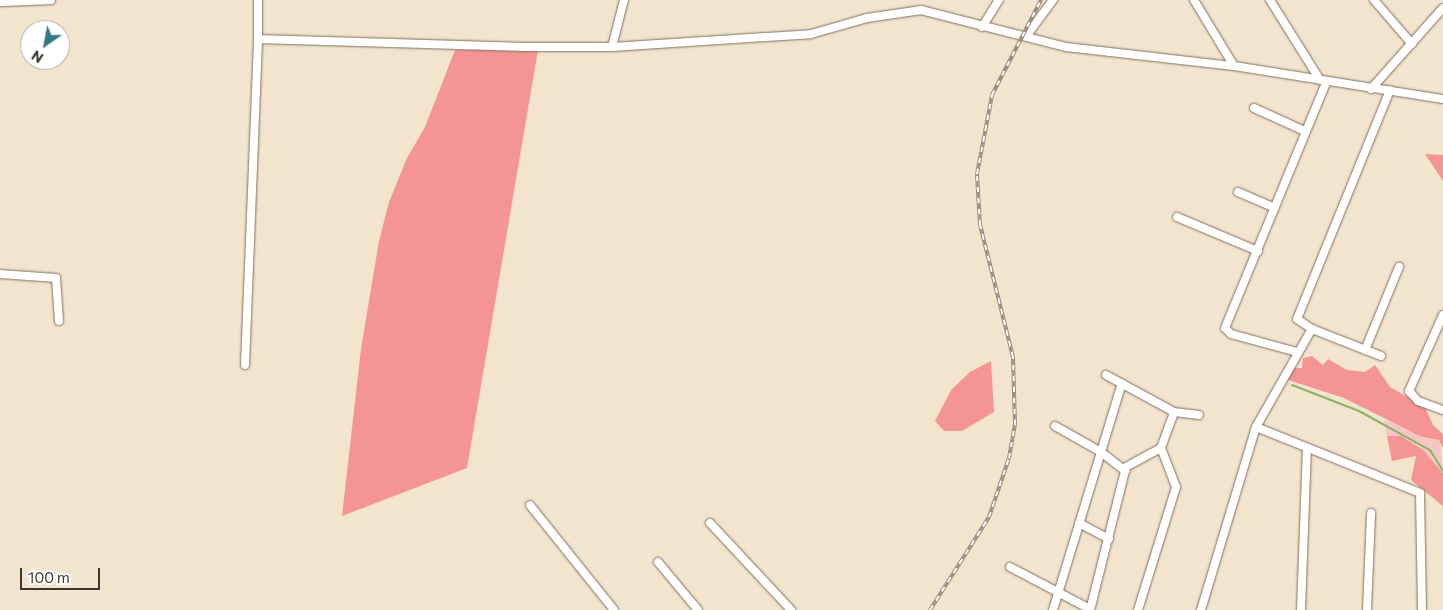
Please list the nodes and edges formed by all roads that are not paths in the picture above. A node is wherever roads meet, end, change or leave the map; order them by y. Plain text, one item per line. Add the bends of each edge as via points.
1 (51, 0) edge
2 (258, 0) edge
3 (624, 0) edge
4 (999, 0) edge
5 (1053, 0) edge
6 (1194, 0) edge
7 (1270, 0) edge
8 (1374, 0) edge
9 (0, 2) edge
10 (1443, 8) edge
11 (982, 27) junction
12 (1027, 35) junction
13 (258, 39) junction
14 (1412, 44) junction
15 (612, 47) junction
16 (1234, 66) junction
17 (1324, 81) junction
18 (1371, 89) junction
19 (1390, 90) junction
20 (1443, 99) edge
21 (1254, 108) dead end
22 (1305, 131) junction
23 (1238, 192) dead end
24 (1275, 208) junction
25 (1177, 217) dead end
26 (1258, 251) junction
27 (1399, 267) dead end
28 (0, 274) edge
29 (1443, 315) edge
30 (59, 321) dead end
31 (1312, 329) junction
32 (1365, 350) junction
33 (1297, 352) junction
34 (1381, 356) dead end
35 (245, 365) dead end
36 (1106, 375) dead end
37 (1122, 383) junction
38 (1443, 410) edge
39 (1174, 412) junction
40 (1199, 414) dead end
41 (1055, 426) dead end
42 (1256, 427) junction
43 (1161, 448) junction
44 (1307, 448) junction
45 (1101, 452) junction
46 (1124, 468) junction
47 (530, 505) dead end
48 (1371, 512) dead end
49 (710, 523) dead end
50 (1079, 523) junction
51 (1108, 539) junction
52 (658, 562) dead end
53 (1010, 567) dead end
54 (1058, 593) junction
55 (614, 610) edge
56 (698, 610) edge
57 (791, 610) edge
58 (1053, 610) edge
59 (1090, 610) edge
60 (1138, 610) edge
61 (1201, 610) edge
62 (1302, 610) edge
63 (1367, 610) edge
64 (1422, 610) edge

1 - 9 street
2 - 13 street
3 - 15 street
4 - 11 street
5 - 12 street
6 - 16 street
7 - 17 street
8 - 14 street
10 - 14 street
11 - 12 street via 1012,36
11 - 15 street via 910,9 811,34
12 - 16 street via 1066,47
13 - 15 street
13 - 35 street
14 - 18 street
16 - 17 street
17 - 18 street
17 - 22 street
18 - 19 street
19 - 20 street
19 - 31 street via 1298,316 1298,322
21 - 22 street
22 - 24 street
23 - 24 street
24 - 26 street
25 - 26 street
26 - 33 street via 1225,324 1226,332
27 - 32 street
28 - 30 street via 56,278
29 - 38 street via 1409,391 1418,401
31 - 32 street
31 - 33 street
32 - 34 street
33 - 42 street
36 - 37 street
37 - 39 street
37 - 45 street
39 - 40 street
39 - 43 street
41 - 45 street
42 - 44 street
42 - 61 street
43 - 46 street
43 - 60 street via 1176,486
44 - 62 street
44 - 64 street via 1423,496
45 - 46 street
45 - 50 street
46 - 51 street via 1125,478
47 - 55 street
48 - 63 street
49 - 57 street
50 - 51 street
50 - 54 street
51 - 59 street
52 - 56 street
53 - 54 street
54 - 58 street
54 - 59 street

